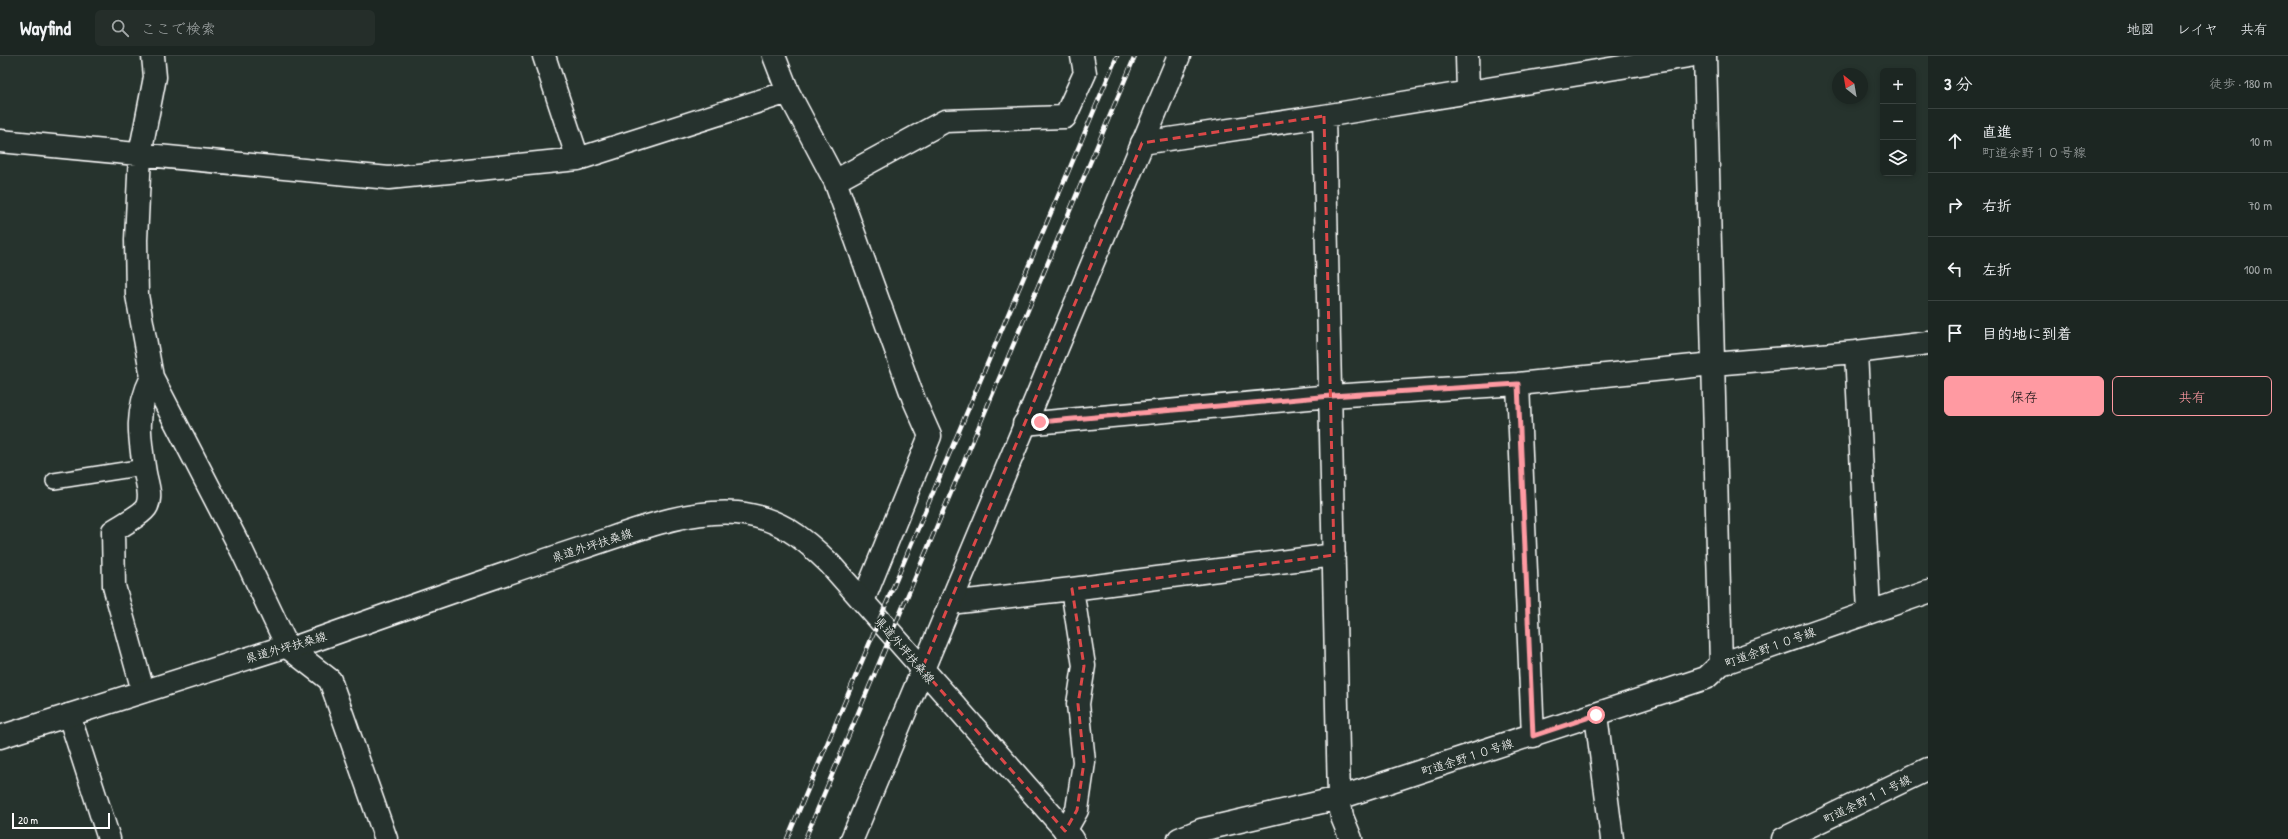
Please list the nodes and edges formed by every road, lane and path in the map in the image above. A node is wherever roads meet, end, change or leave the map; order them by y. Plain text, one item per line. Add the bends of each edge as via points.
1 (153, 56) edge
2 (544, 56) edge
3 (774, 56) edge
4 (1082, 56) edge
5 (1179, 56) edge
6 (1467, 56) edge
7 (1689, 56) edge
8 (1704, 56) edge
9 (788, 92) junction
10 (1468, 92) junction
11 (1324, 116) junction
12 (0, 141) edge
13 (1142, 143) junction
14 (140, 154) junction
15 (578, 159) junction
16 (835, 182) junction
17 (1928, 343) edge
18 (1856, 352) junction
19 (1713, 364) junction
20 (152, 377) junction
21 (1518, 384) junction
22 (1331, 396) junction
23 (1024, 424) junction
24 (144, 468) junction
25 (54, 481) dead end
26 (1334, 555) junction
27 (1072, 589) junction
28 (1928, 592) edge
29 (863, 602) junction
30 (950, 603) junction
31 (1869, 612) junction
32 (289, 647) junction
33 (1721, 664) junction
34 (922, 669) junction
35 (143, 691) junction
36 (69, 715) junction
37 (1596, 715) junction
38 (0, 736) edge
39 (1533, 736) junction
40 (1928, 769) edge
41 (1340, 798) junction
42 (1069, 835) edge
43 (109, 839) edge
44 (386, 839) edge
45 (852, 839) edge
46 (1179, 839) edge
47 (1352, 839) edge
48 (1612, 839) edge
49 (1784, 839) edge

1 - 14 street via 155,77
2 - 15 street
3 - 9 street
4 - 16 street via 1085,73 1065,117 945,121
5 - 13 street
6 - 10 street
7 - 10 street
8 - 19 street
9 - 15 street
9 - 16 street
10 - 11 street
11 - 13 street
11 - 22 street
12 - 14 street
13 - 23 street
14 - 15 street via 389,178
14 - 20 street via 136,240 137,296
16 - 29 street via 914,400 930,436
17 - 18 street
18 - 19 street
18 - 31 street
19 - 21 street
19 - 33 street
20 - 24 street via 143,394 139,417
20 - 32 street
21 - 22 street
21 - 39 street
22 - 23 street
22 - 26 street
23 - 30 street
24 - 25 lane
24 - 35 street via 150,497 147,507 113,531 114,586
26 - 27 street
26 - 41 street
27 - 30 street
27 - 42 street via 1084,666 1078,704 1084,762 1077,810
28 - 31 street, 町道余野１０号線
29 - 32 street, 県道外坪扶桑線 via 807,541 786,528 761,518 712,513 657,524
29 - 34 street, 県道外坪扶桑線
30 - 34 street
31 - 33 street, 町道余野１０号線
32 - 35 street, 県道外坪扶桑線
32 - 44 street via 330,680
33 - 37 street, 町道余野１０号線 via 1706,678
34 - 42 street, 県道外坪扶桑線
34 - 45 street
35 - 36 street, 県道外坪扶桑線
36 - 38 street, 県道外坪扶桑線
36 - 43 street
37 - 39 street, 町道余野１０号線
37 - 48 street
39 - 41 street, 町道余野１０号線
40 - 49 street, 町道余野１１号線
41 - 46 street, 町道余野１０号線 via 1201,830
41 - 47 street via 1342,816

